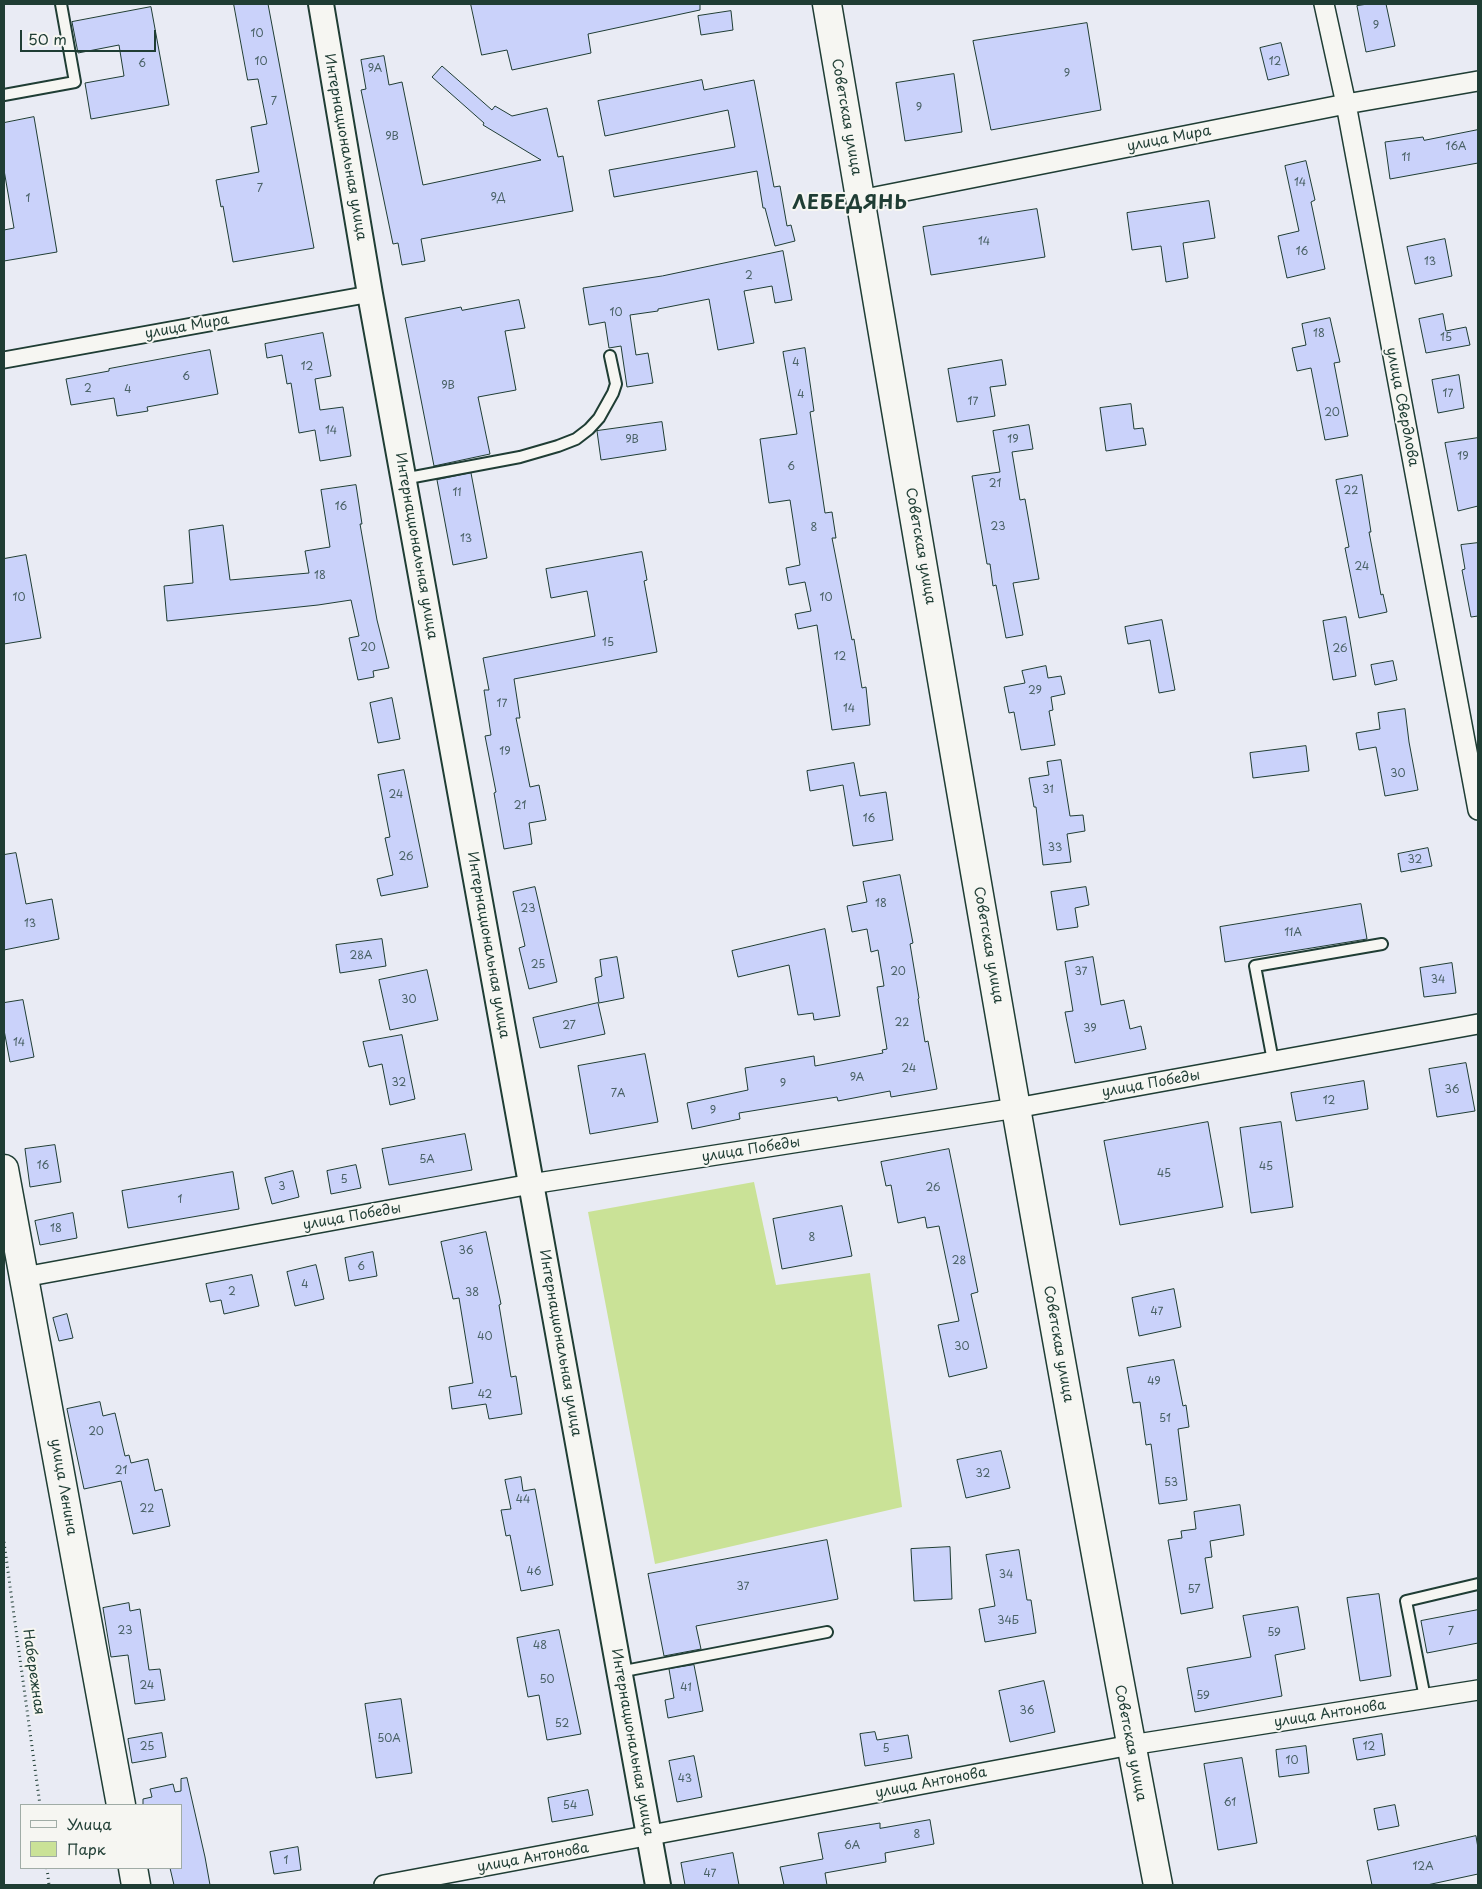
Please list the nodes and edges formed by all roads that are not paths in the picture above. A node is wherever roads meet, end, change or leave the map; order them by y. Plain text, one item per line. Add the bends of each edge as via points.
1 (62, 4) edge
2 (321, 4) edge
3 (827, 4) edge
4 (1324, 4) edge
5 (1478, 81) edge
6 (4, 95) edge
7 (1346, 104) junction
8 (860, 200) junction
9 (370, 294) junction
10 (610, 356) dead end
11 (4, 360) edge
12 (403, 479) junction
13 (1478, 810) edge
14 (1382, 944) dead end
15 (1478, 1024) edge
16 (1273, 1061) junction
17 (1016, 1108) junction
18 (4, 1170) edge
19 (531, 1184) junction
20 (24, 1278) junction
21 (1478, 1584) edge
22 (826, 1632) dead end
23 (619, 1672) junction
24 (1478, 1690) edge
25 (1426, 1698) junction
26 (1131, 1745) junction
27 (121, 1804) edge
28 (649, 1836) junction
29 (133, 1869) edge
30 (136, 1885) edge
31 (384, 1885) edge
32 (658, 1885) edge
33 (1158, 1885) edge

1 - 6 lane via 75,82
2 - 9 street, Интернациональная улица
3 - 8 main road, Советская улица
4 - 7 street, улица Свердлова
5 - 7 street, улица Мира
7 - 8 street, улица Мира
7 - 13 street, улица Свердлова
8 - 17 main road, Советская улица
9 - 11 street, улица Мира
9 - 12 street, Интернациональная улица
10 - 12 lane via 616,384 613,393 599,418 576,439 520,457
12 - 19 street, Интернациональная улица
14 - 16 lane via 1255,966
15 - 16 street, улица Победы
16 - 17 street, улица Победы
17 - 19 street, улица Победы
17 - 26 main road, Советская улица
18 - 20 main road, улица Ленина
19 - 20 street, улица Победы
19 - 23 street, Интернациональная улица
20 - 27 main road, улица Ленина
21 - 25 lane via 1406,1601
22 - 23 lane
23 - 28 street, Интернациональная улица
24 - 25 street, улица Антонова
25 - 26 street, улица Антонова
26 - 28 street, улица Антонова
26 - 33 main road, Советская улица
28 - 31 street, улица Антонова
28 - 32 street, Интернациональная улица
29 - 30 main road

